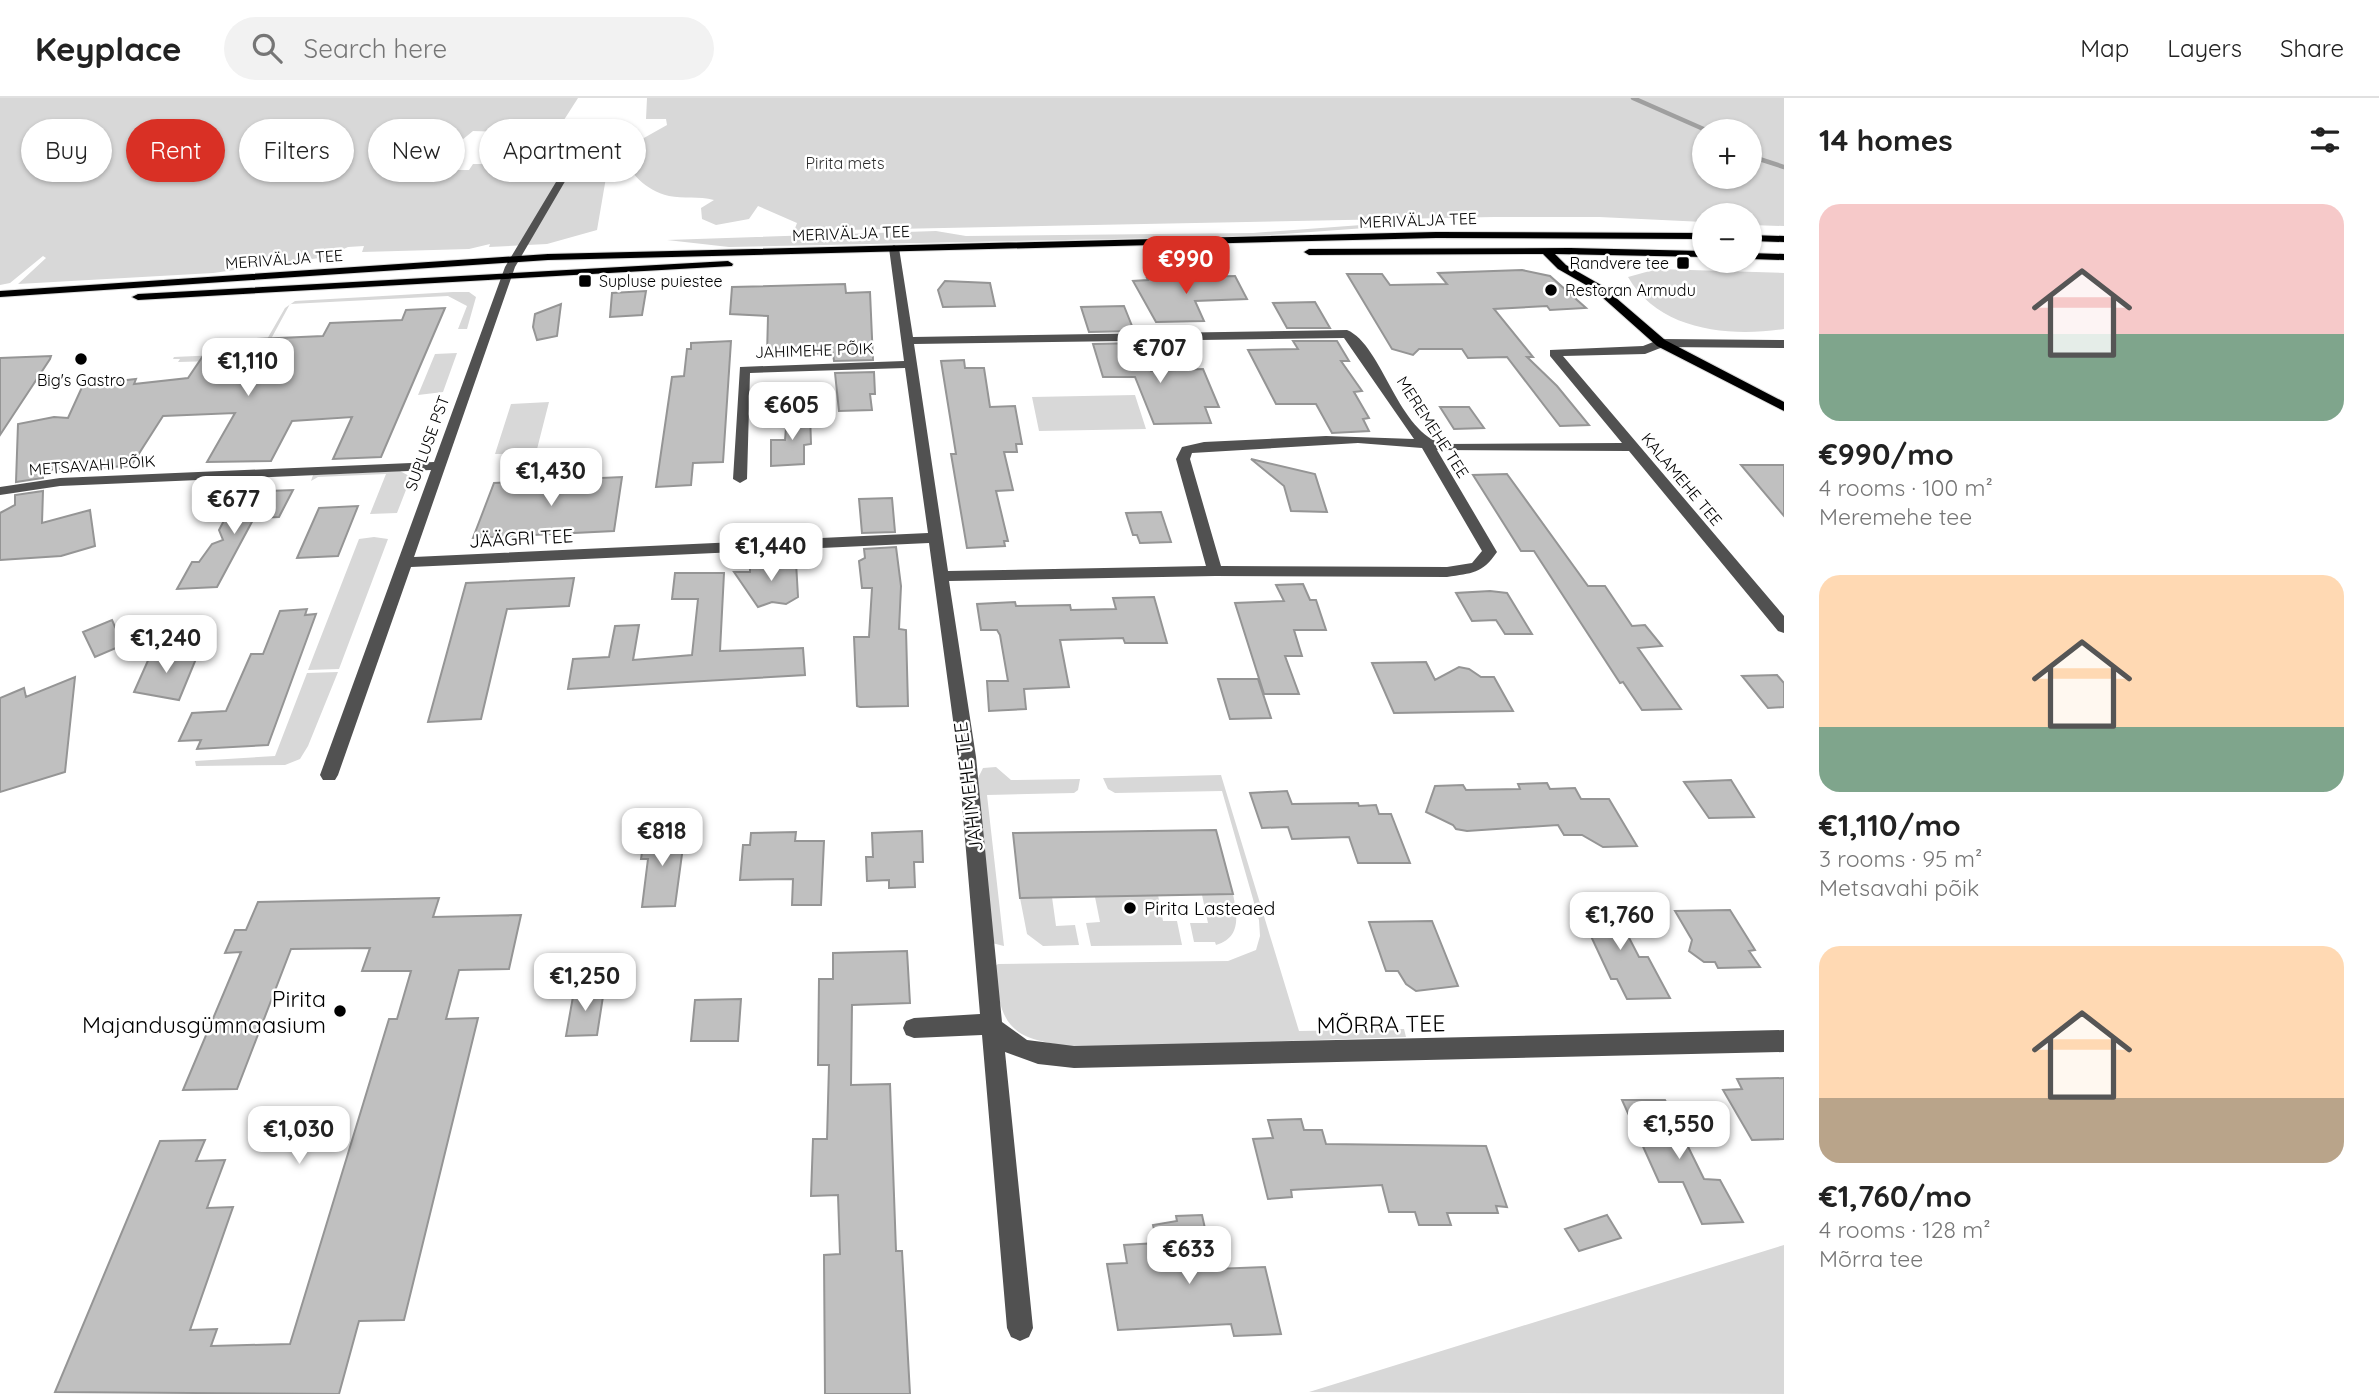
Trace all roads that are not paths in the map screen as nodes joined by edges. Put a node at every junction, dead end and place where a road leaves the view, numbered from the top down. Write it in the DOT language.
graph roads {
  1 [pos="559,182"];
  2 [pos="1542,234"];
  3 [pos="1692,236"];
  4 [pos="1762,238"];
  5 [pos="1784,239"];
  6 [pos="1546,251"];
  7 [pos="1570,251"];
  8 [pos="894,252"];
  9 [pos="1295,252"];
  10 [pos="1217,253"];
  11 [pos="1692,254"];
  12 [pos="1762,256"];
  13 [pos="1784,257"];
  14 [pos="513,258"];
  15 [pos="506,276"];
  16 [pos="1597,287"];
  17 [pos="0,294"];
  18 [pos="0,305"];
  19 [pos="906,341"];
  20 [pos="1661,343"];
  21 [pos="1784,344"];
  22 [pos="909,364"];
  23 [pos="1784,407"];
  24 [pos="1426,443"];
  25 [pos="1633,447"];
  26 [pos="438,466"];
  27 [pos="740,479"];
  28 [pos="0,491"];
  29 [pos="934,538"];
  30 [pos="404,562"];
  31 [pos="1215,571"];
  32 [pos="939,576"];
  33 [pos="1784,627"];
  34 [pos="329,775"];
  35 [pos="990,1024"];
  36 [pos="914,1028"];
  37 [pos="1784,1041"];
  38 [pos="1020,1328"];
  1 -- 14 [label="street, SUPLUSE PST"];
  2 -- 3 [label="main road, MERIVÄLJA TEE"];
  2 -- 6 [label="main road"];
  2 -- 7 [label="main road"];
  2 -- 8 [label="main road, MERIVÄLJA TEE"];
  4 -- 5 [label="main road"];
  6 -- 7 [label="main road, MERIVÄLJA TEE"];
  6 -- 9 [label="main road, MERIVÄLJA TEE"];
  6 -- 16 [label="main road"];
  7 -- 11 [label="main road, MERIVÄLJA TEE"];
  7 -- 16 [label="main road"];
  8 -- 10 [label="main road, MERIVÄLJA TEE"];
  8 -- 14 [label="main road, MERIVÄLJA TEE"];
  8 -- 15 [label="main road, MERIVÄLJA TEE"];
  8 -- 19 [label="street, JAHIMEHE TEE"];
  12 -- 13 [label="main road"];
  14 -- 15 [label="street, SUPLUSE PST"];
  14 -- 17 [label="main road, MERIVÄLJA TEE"];
  15 -- 18 [label="main road, MERIVÄLJA TEE"];
  15 -- 26 [label="street, SUPLUSE PST"];
  16 -- 20 [label="main road"];
  19 -- 22 [label="street, JAHIMEHE TEE"];
  19 -- 24 [label="street, MEREMEHE TEE"];
  20 -- 21 [label="street"];
  20 -- 23 [label="main road"];
  20 -- 25 [label="street, KALAMEHE TEE"];
  22 -- 27 [label="street, JAHIMEHE PÕIK"];
  22 -- 29 [label="street, JAHIMEHE TEE"];
  24 -- 25 [label="street"];
  24 -- 31 [label="street"];
  24 -- 31 [label="street, MEREMEHE TEE"];
  25 -- 33 [label="street, KALAMEHE TEE"];
  26 -- 28 [label="street, METSAVAHI PÕIK"];
  26 -- 30 [label="street, SUPLUSE PST"];
  29 -- 30 [label="street, JÄÄGRI TEE"];
  29 -- 32 [label="street, JAHIMEHE TEE"];
  30 -- 34 [label="street, SUPLUSE PST"];
  31 -- 32 [label="street, MEREMEHE TEE"];
  32 -- 35 [label="street, JAHIMEHE TEE"];
  35 -- 36 [label="street"];
  35 -- 37 [label="street, MÕRRA TEE"];
  35 -- 38 [label="street, JAHIMEHE TEE"];
}
